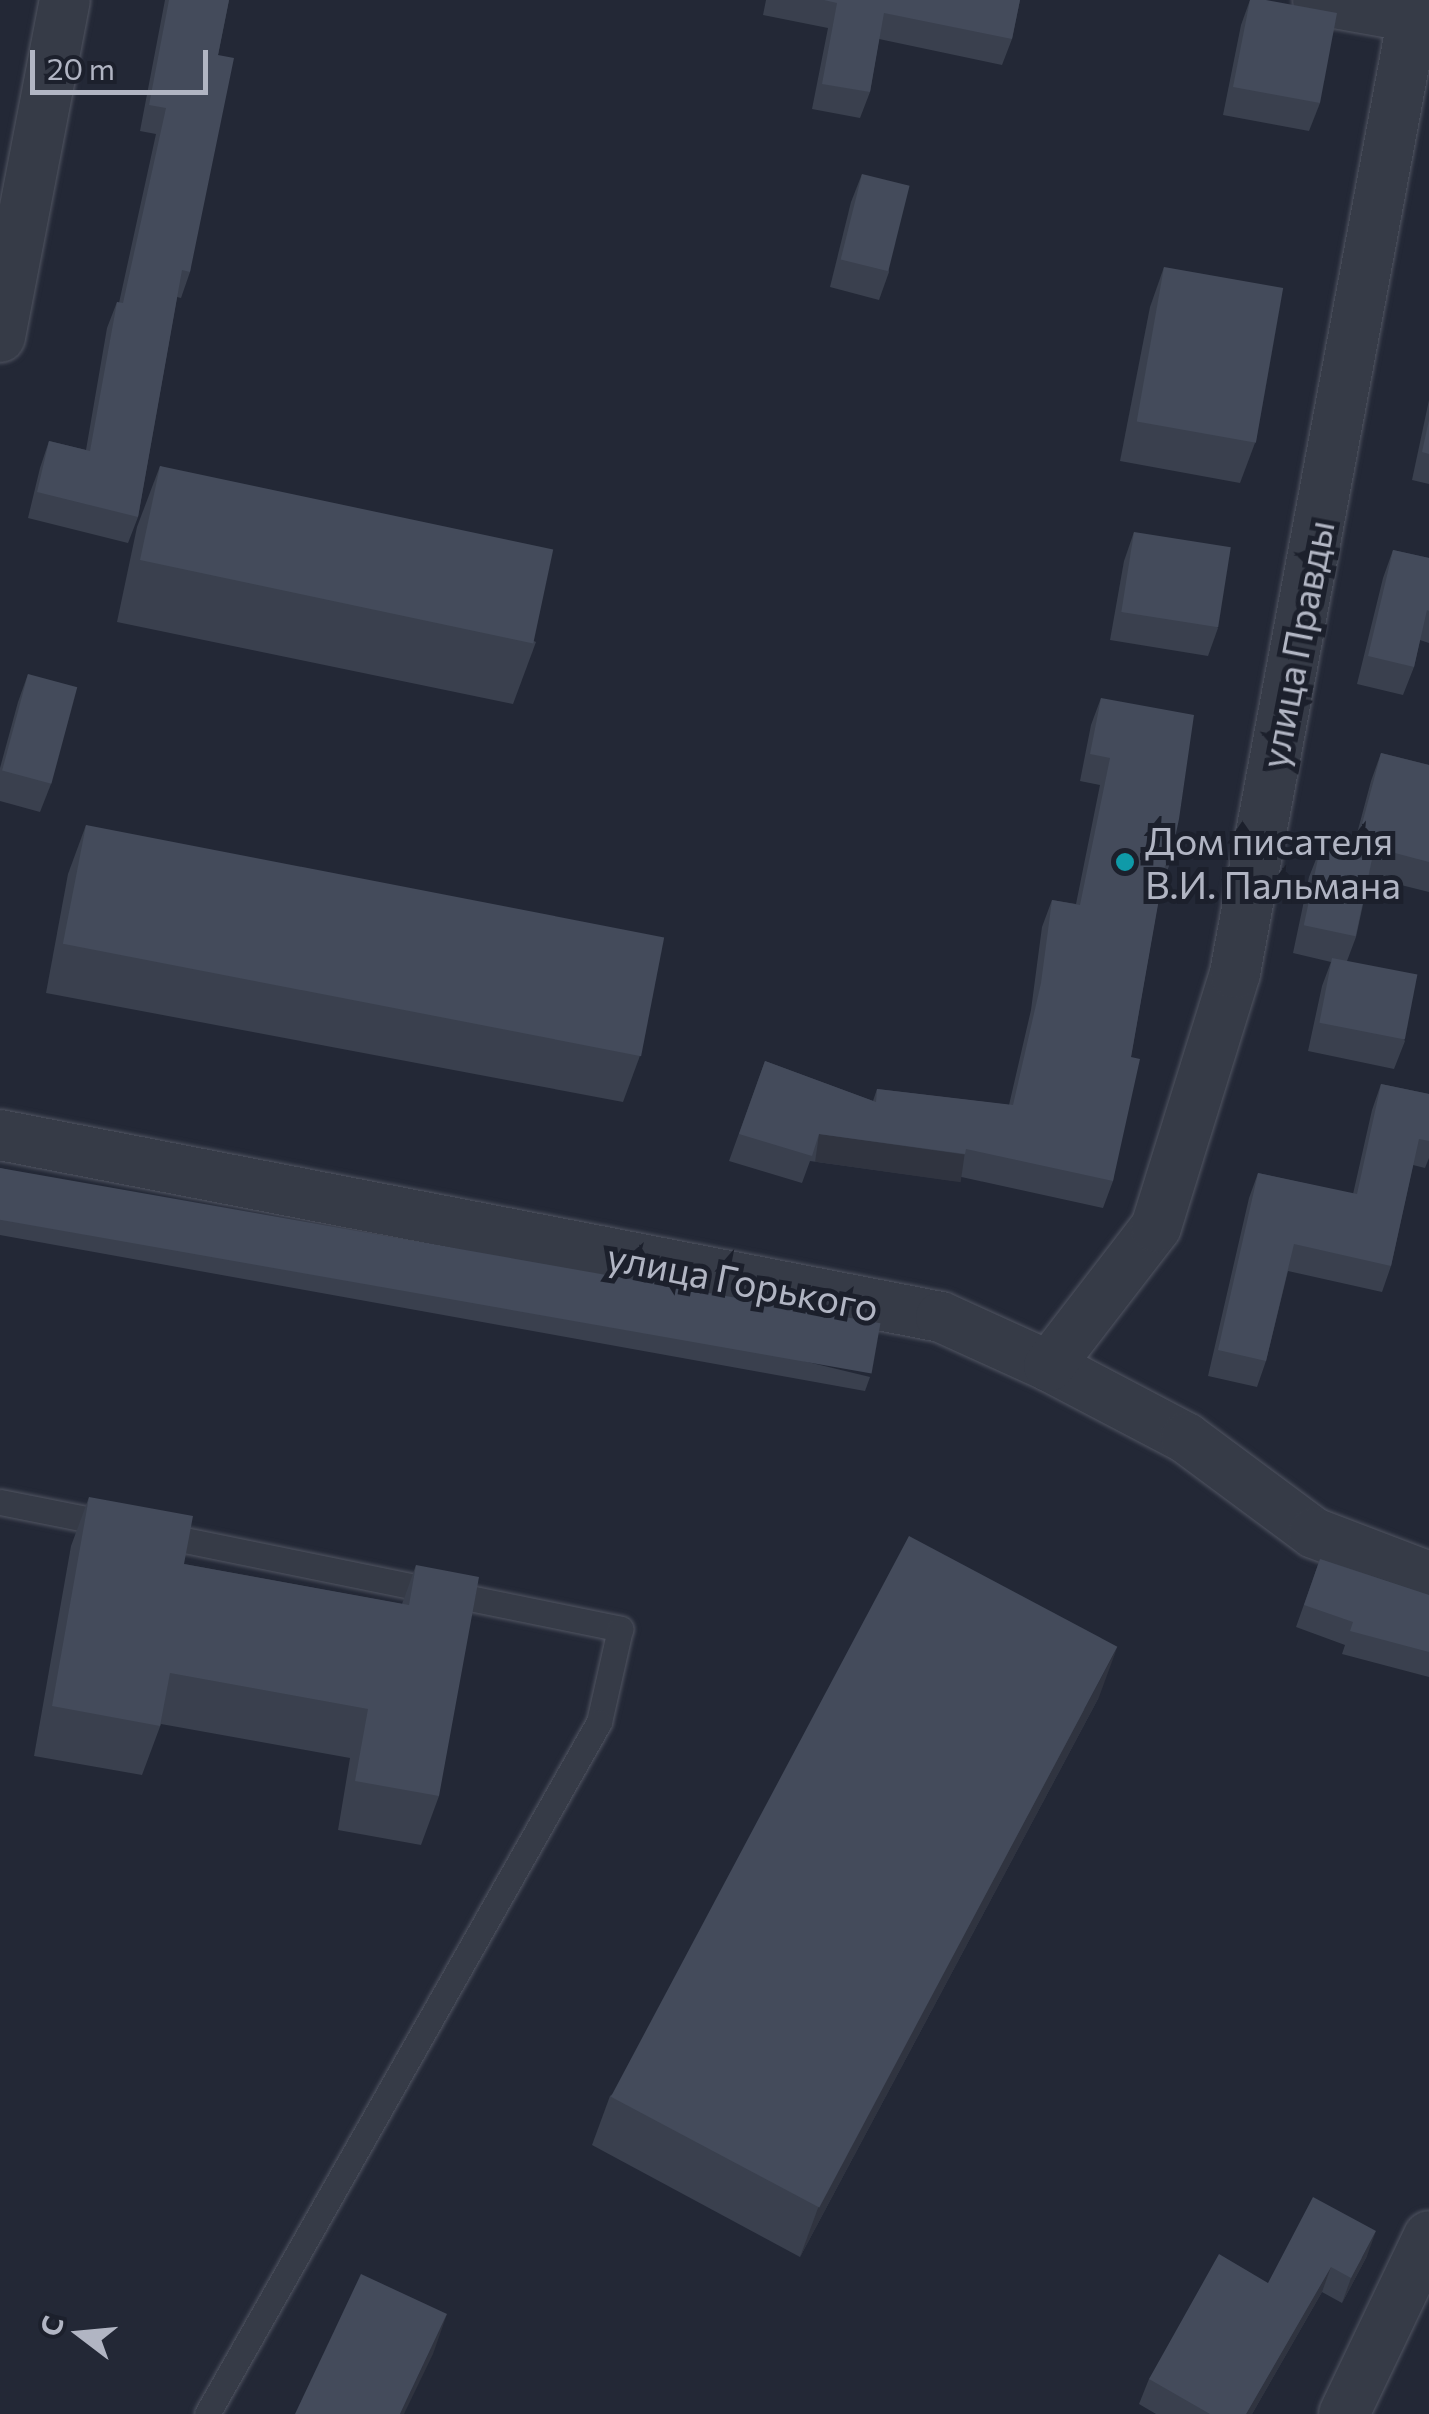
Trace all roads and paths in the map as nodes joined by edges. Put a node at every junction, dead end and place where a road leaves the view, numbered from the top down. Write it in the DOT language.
graph roads {
  1 [pos="65,0"];
  2 [pos="1318,0"];
  3 [pos="1419,13"];
  4 [pos="0,337"];
  5 [pos="0,1136"];
  6 [pos="1049,1366"];
  7 [pos="0,1502"];
  8 [pos="1429,1577"];
  9 [pos="1429,2236"];
  10 [pos="207,2414"];
  11 [pos="1344,2414"];
  1 -- 4 [label="street"];
  2 -- 3 [label="street"];
  3 -- 6 [label="street, улица Правды"];
  5 -- 6 [label="street, улица Горького"];
  6 -- 8 [label="street, улица Горького"];
  7 -- 10 [label="lane"];
  9 -- 11 [label="street"];
}
